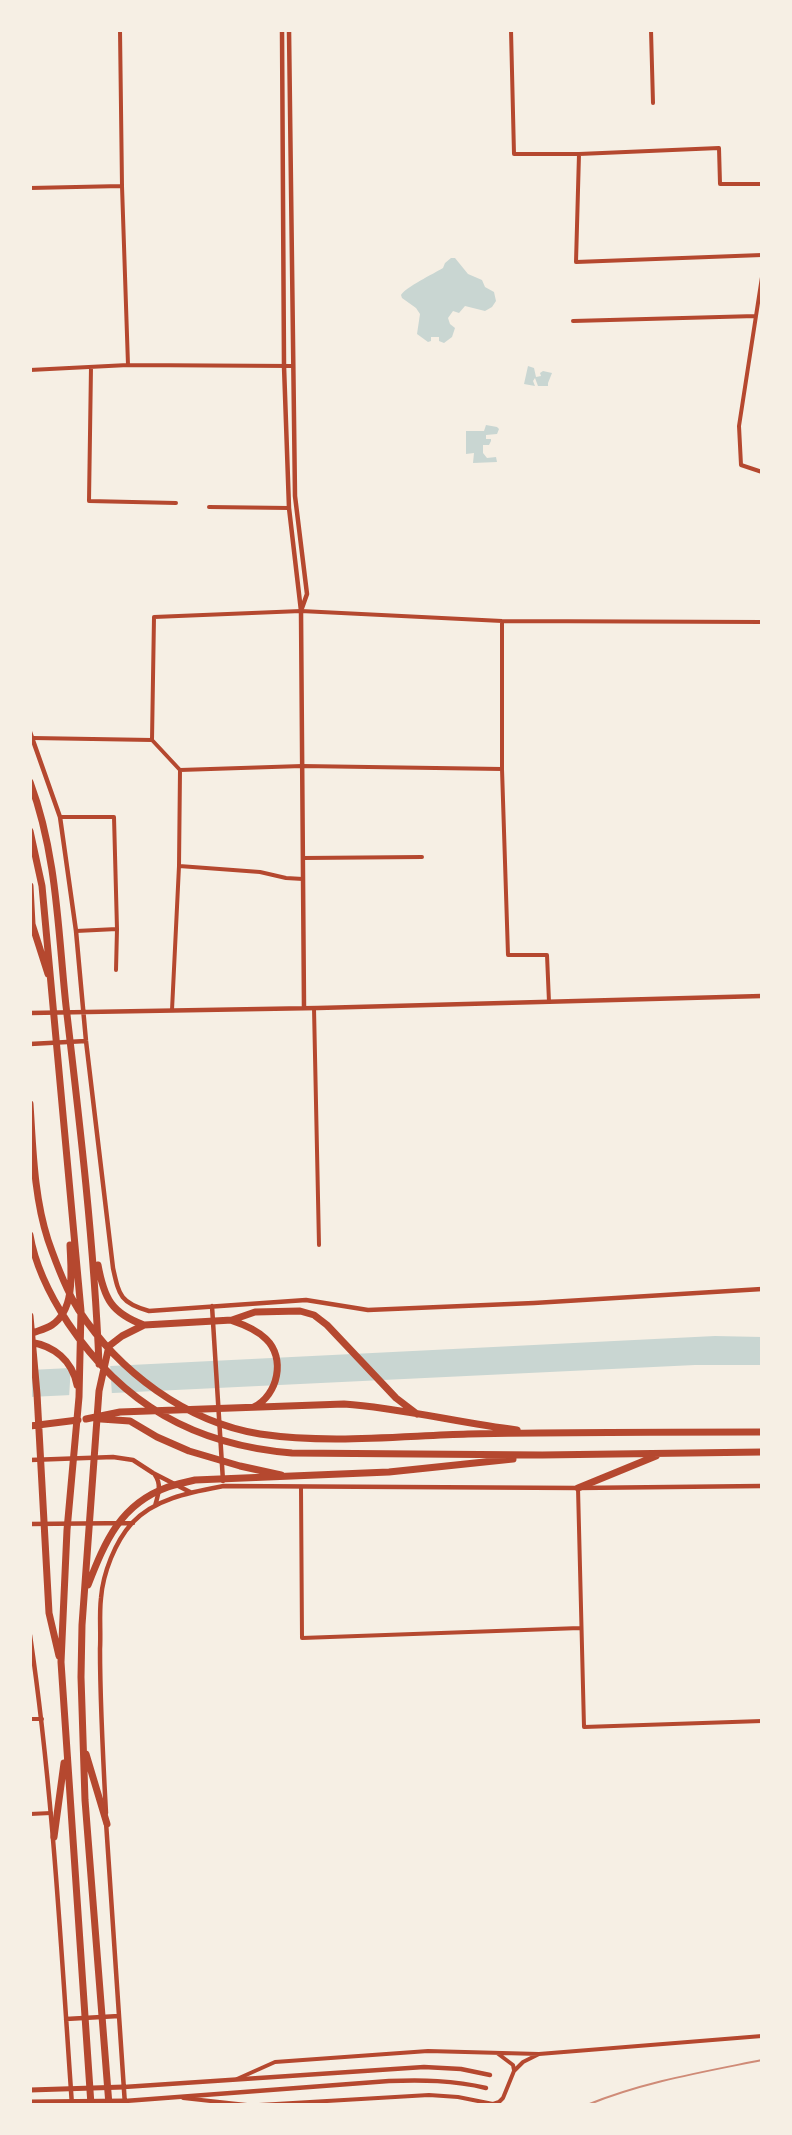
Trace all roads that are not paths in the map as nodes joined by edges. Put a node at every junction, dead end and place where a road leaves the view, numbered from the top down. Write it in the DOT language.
graph roads {
  1 [pos="120,30"];
  2 [pos="282,30"];
  3 [pos="290,30"];
  4 [pos="511,30"];
  5 [pos="651,30"];
  6 [pos="653,103"];
  7 [pos="579,154"];
  8 [pos="762,184"];
  9 [pos="122,186"];
  10 [pos="30,188"];
  11 [pos="762,255"];
  12 [pos="762,277"];
  13 [pos="756,316"];
  14 [pos="573,321"];
  15 [pos="128,365"];
  16 [pos="284,366"];
  17 [pos="292,366"];
  18 [pos="92,367"];
  19 [pos="30,370"];
  20 [pos="762,472"];
  21 [pos="176,503"];
  22 [pos="209,507"];
  23 [pos="289,508"];
  24 [pos="301,611"];
  25 [pos="502,621"];
  26 [pos="762,622"];
  27 [pos="30,732"];
  28 [pos="33,738"];
  29 [pos="152,740"];
  30 [pos="302,766"];
  31 [pos="501,769"];
  32 [pos="180,770"];
  33 [pos="30,782"];
  34 [pos="60,816"];
  35 [pos="30,831"];
  36 [pos="422,857"];
  37 [pos="303,858"];
  38 [pos="179,866"];
  39 [pos="304,879"];
  40 [pos="30,886"];
  41 [pos="117,929"];
  42 [pos="76,931"];
  43 [pos="116,970"];
  44 [pos="51,984"];
  45 [pos="762,996"];
  46 [pos="549,1002"];
  47 [pos="304,1008"];
  48 [pos="314,1008"];
  49 [pos="172,1010"];
  50 [pos="83,1012"];
  51 [pos="30,1013"];
  52 [pos="86,1041"];
  53 [pos="30,1044"];
  54 [pos="30,1104"];
  55 [pos="66,1162"];
  56 [pos="30,1235"];
  57 [pos="92,1236"];
  58 [pos="319,1245"];
  59 [pos="762,1289"];
  60 [pos="212,1306"];
  61 [pos="30,1316"];
  62 [pos="232,1320"];
  63 [pos="144,1324"];
  64 [pos="30,1334"];
  65 [pos="30,1342"];
  66 [pos="99,1391"];
  67 [pos="79,1397"];
  68 [pos="168,1397"];
  69 [pos="215,1405"];
  70 [pos="417,1414"];
  71 [pos="86,1419"];
  72 [pos="30,1426"];
  73 [pos="541,1432"];
  74 [pos="762,1432"];
  75 [pos="762,1452"];
  76 [pos="661,1454"];
  77 [pos="542,1455"];
  78 [pos="30,1460"];
  79 [pos="153,1473"];
  80 [pos="292,1477"];
  81 [pos="224,1486"];
  82 [pos="762,1486"];
  83 [pos="301,1488"];
  84 [pos="578,1488"];
  85 [pos="190,1492"];
  86 [pos="156,1506"];
  87 [pos="132,1522"];
  88 [pos="30,1524"];
  89 [pos="85,1591"];
  90 [pos="580,1628"];
  91 [pos="30,1635"];
  92 [pos="61,1662"];
  93 [pos="30,1719"];
  94 [pos="43,1719"];
  95 [pos="762,1721"];
  96 [pos="84,1745"];
  97 [pos="66,1748"];
  98 [pos="51,1813"];
  99 [pos="30,1814"];
  100 [pos="107,1824"];
  101 [pos="54,1837"];
  102 [pos="119,2016"];
  103 [pos="66,2019"];
  104 [pos="762,2036"];
  105 [pos="496,2052"];
  106 [pos="539,2054"];
  107 [pos="514,2071"];
  108 [pos="490,2075"];
  109 [pos="237,2079"];
  110 [pos="124,2087"];
  111 [pos="71,2088"];
  112 [pos="486,2088"];
  113 [pos="30,2090"];
  114 [pos="179,2098"];
  115 [pos="30,2102"];
  116 [pos="125,2103"];
  117 [pos="72,2104"];
  118 [pos="91,2105"];
  119 [pos="109,2105"];
  120 [pos="247,2105"];
  121 [pos="259,2105"];
  1 -- 9 [label="street"];
  2 -- 16 [label="street"];
  3 -- 17 [label="street"];
  4 -- 7 [label="street"];
  5 -- 6 [label="street"];
  7 -- 8 [label="street"];
  7 -- 11 [label="street"];
  9 -- 10 [label="street"];
  9 -- 15 [label="street"];
  12 -- 13 [label="street"];
  13 -- 14 [label="street"];
  13 -- 20 [label="street"];
  15 -- 16 [label="street"];
  15 -- 18 [label="street"];
  16 -- 17 [label="street"];
  16 -- 23 [label="street"];
  17 -- 24 [label="street"];
  18 -- 19 [label="street"];
  18 -- 21 [label="street"];
  22 -- 23 [label="street"];
  23 -- 24 [label="street"];
  24 -- 25 [label="street"];
  24 -- 29 [label="street"];
  24 -- 30 [label="street"];
  25 -- 26 [label="street"];
  25 -- 31 [label="street"];
  27 -- 28 [label="street"];
  28 -- 29 [label="street"];
  28 -- 34 [label="street"];
  29 -- 32 [label="street"];
  30 -- 31 [label="street"];
  30 -- 32 [label="street"];
  30 -- 37 [label="street"];
  31 -- 46 [label="street"];
  32 -- 38 [label="street"];
  33 -- 57 [label="highway"];
  34 -- 41 [label="street"];
  34 -- 42 [label="street"];
  35 -- 44 [label="highway"];
  36 -- 37 [label="street"];
  37 -- 39 [label="street"];
  38 -- 39 [label="street"];
  38 -- 49 [label="street"];
  39 -- 47 [label="street"];
  40 -- 44 [label="highway"];
  41 -- 42 [label="street"];
  41 -- 43 [label="street"];
  42 -- 50 [label="street"];
  44 -- 55 [label="highway"];
  45 -- 46 [label="street"];
  46 -- 48 [label="street"];
  47 -- 48 [label="street"];
  47 -- 49 [label="street"];
  48 -- 58 [label="street"];
  49 -- 50 [label="street"];
  50 -- 51 [label="street"];
  50 -- 52 [label="street"];
  52 -- 53 [label="street"];
  52 -- 60 [label="street"];
  54 -- 68 [label="highway"];
  55 -- 64 [label="highway"];
  55 -- 67 [label="highway"];
  56 -- 77 [label="highway"];
  57 -- 63 [label="highway"];
  57 -- 66 [label="highway"];
  59 -- 60 [label="street"];
  60 -- 69 [label="street"];
  61 -- 92 [label="highway"];
  62 -- 63 [label="highway"];
  62 -- 68 [label="highway"];
  62 -- 70 [label="highway"];
  63 -- 66 [label="highway"];
  65 -- 67 [label="highway"];
  66 -- 89 [label="highway"];
  67 -- 92 [label="highway"];
  68 -- 73 [label="highway"];
  69 -- 70 [label="highway"];
  69 -- 71 [label="highway"];
  69 -- 81 [label="street"];
  70 -- 73 [label="highway"];
  71 -- 72 [label="highway"];
  71 -- 80 [label="highway"];
  73 -- 74 [label="highway"];
  75 -- 76 [label="highway"];
  76 -- 77 [label="highway"];
  76 -- 84 [label="highway"];
  77 -- 80 [label="highway"];
  78 -- 79 [label="street"];
  79 -- 85 [label="street"];
  79 -- 86 [label="street"];
  80 -- 89 [label="highway"];
  81 -- 83 [label="street"];
  81 -- 85 [label="street"];
  82 -- 84 [label="street"];
  83 -- 84 [label="street"];
  83 -- 90 [label="street"];
  84 -- 90 [label="street"];
  85 -- 86 [label="street"];
  86 -- 87 [label="street"];
  87 -- 88 [label="street"];
  87 -- 100 [label="street"];
  89 -- 96 [label="highway"];
  90 -- 95 [label="street"];
  91 -- 94 [label="street"];
  92 -- 97 [label="highway"];
  93 -- 94 [label="street"];
  94 -- 98 [label="street"];
  96 -- 100 [label="highway"];
  96 -- 119 [label="highway"];
  97 -- 101 [label="highway"];
  97 -- 118 [label="highway"];
  98 -- 99 [label="street"];
  98 -- 101 [label="street"];
  100 -- 102 [label="street"];
  101 -- 103 [label="street"];
  102 -- 103 [label="street"];
  102 -- 110 [label="street"];
  103 -- 111 [label="street"];
  104 -- 106 [label="street"];
  105 -- 106 [label="street"];
  105 -- 107 [label="street"];
  105 -- 109 [label="street"];
  106 -- 107 [label="street"];
  107 -- 121 [label="street"];
  108 -- 109 [label="street"];
  109 -- 110 [label="street"];
  110 -- 111 [label="main road"];
  110 -- 116 [label="street"];
  111 -- 113 [label="main road"];
  111 -- 117 [label="street"];
  112 -- 114 [label="street"];
  114 -- 116 [label="street"];
  114 -- 120 [label="street"];
  115 -- 117 [label="main road"];
  116 -- 117 [label="main road"];
}
